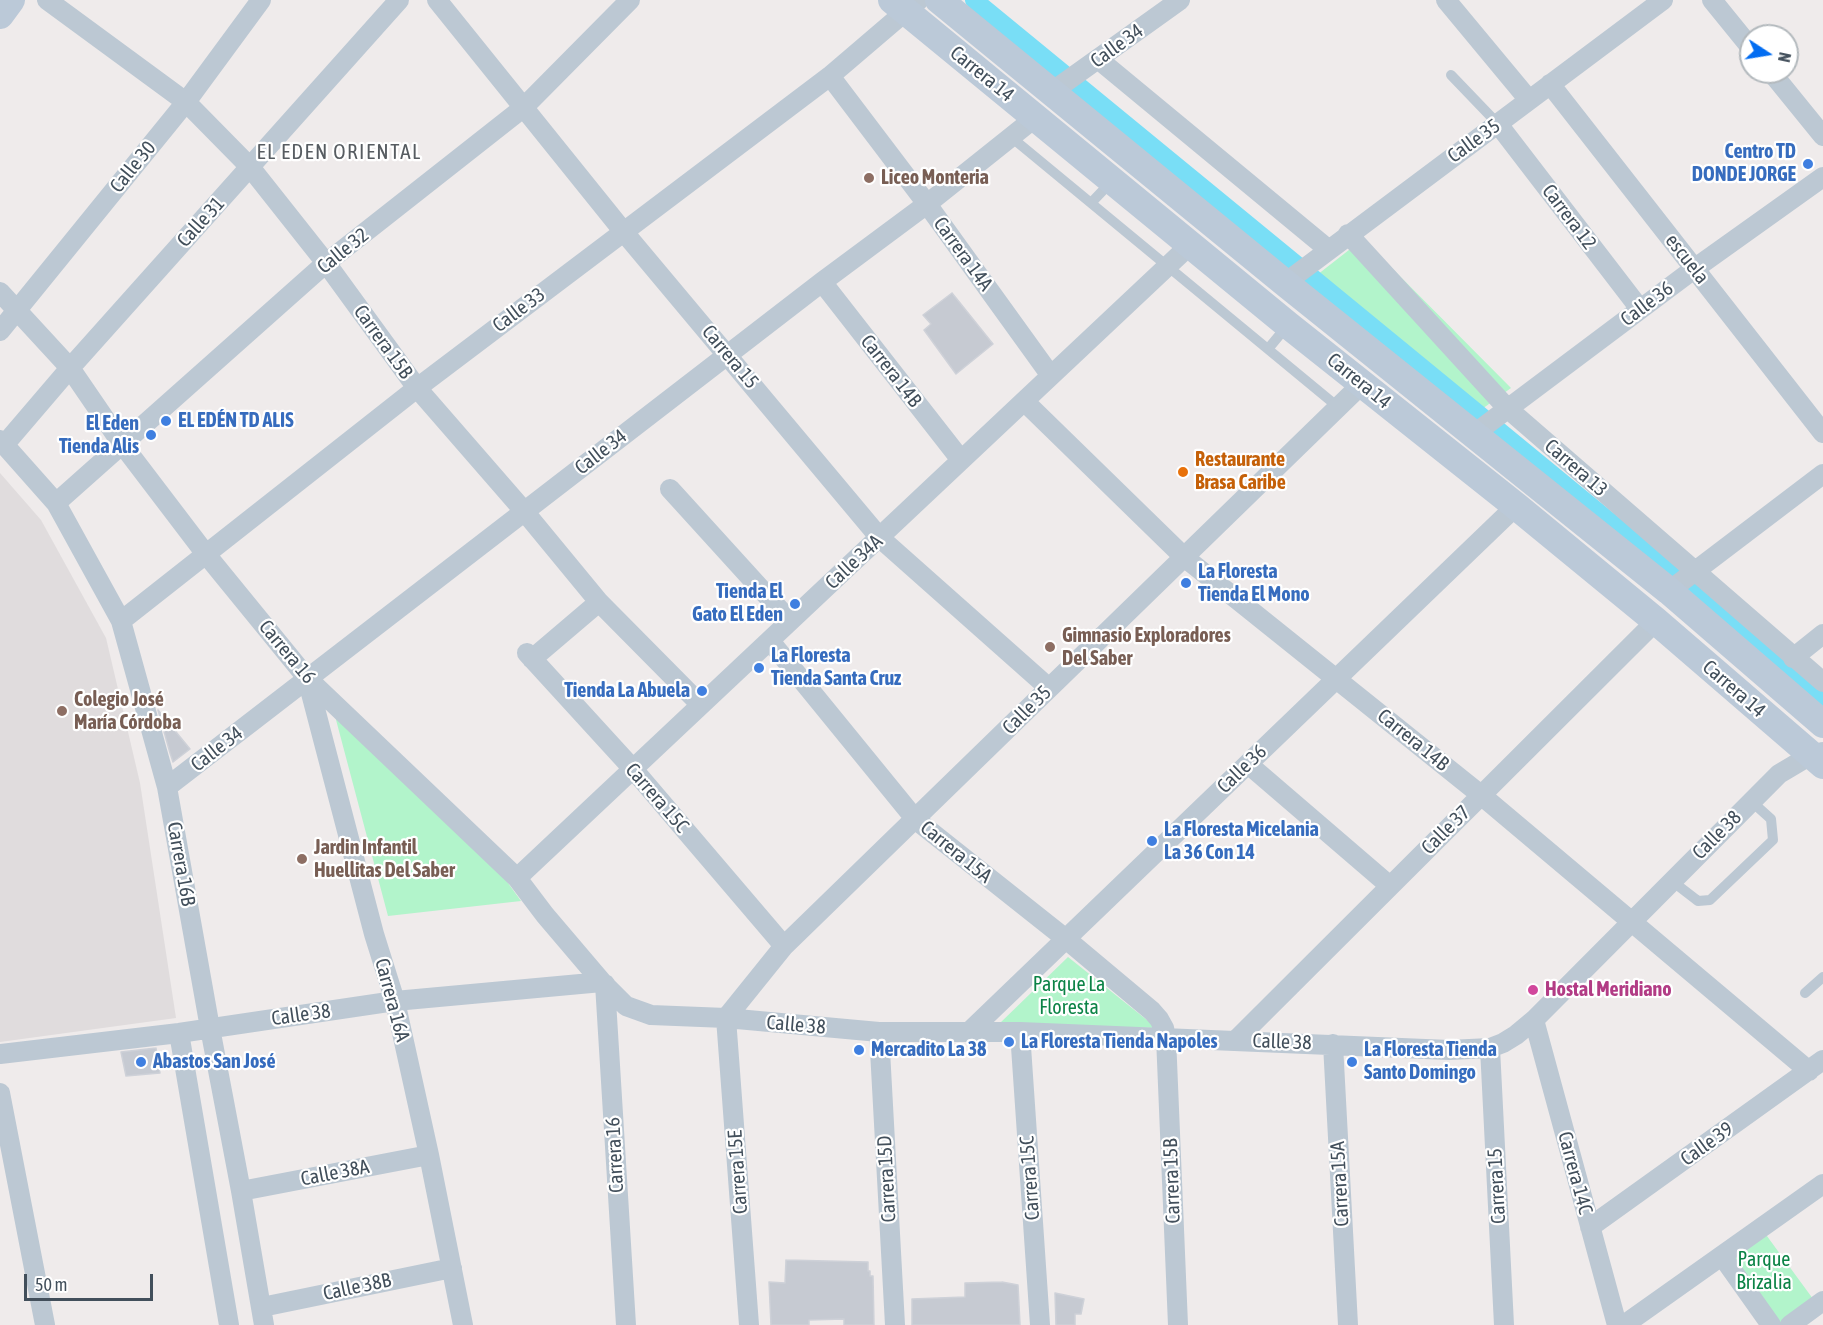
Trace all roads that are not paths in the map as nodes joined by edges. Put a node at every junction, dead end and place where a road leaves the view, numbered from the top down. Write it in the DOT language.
graph roads {
  1 [pos="11,0"];
  2 [pos="47,0"];
  3 [pos="261,0"];
  4 [pos="399,0"];
  5 [pos="437,0"];
  6 [pos="630,0"];
  7 [pos="939,0"];
  8 [pos="1180,0"];
  9 [pos="1446,0"];
  10 [pos="1663,0"];
  11 [pos="1712,0"];
  12 [pos="906,4"];
  13 [pos="0,15"];
  14 [pos="1739,33"];
  15 [pos="1093,63"];
  16 [pos="1451,75"];
  17 [pos="830,76"];
  18 [pos="1550,84"];
  19 [pos="1781,84"];
  20 [pos="1059,87"];
  21 [pos="1529,100"];
  22 [pos="186,102"];
  23 [pos="523,108"];
  24 [pos="1036,117"];
  25 [pos="1498,124"];
  26 [pos="1011,136"];
  27 [pos="1823,136"];
  28 [pos="250,167"];
  29 [pos="1823,177"];
  30 [pos="1113,180"];
  31 [pos="1091,203"];
  32 [pos="927,204"];
  33 [pos="623,231"];
  34 [pos="1348,234"];
  35 [pos="1190,245"];
  36 [pos="1322,255"];
  37 [pos="326,263"];
  38 [pos="1167,266"];
  39 [pos="1694,269"];
  40 [pos="1291,278"];
  41 [pos="822,282"];
  42 [pos="0,292"];
  43 [pos="17,309"];
  44 [pos="1640,309"];
  45 [pos="1288,325"];
  46 [pos="0,331"];
  47 [pos="1268,349"];
  48 [pos="728,354"];
  49 [pos="70,368"];
  50 [pos="1051,376"];
  51 [pos="1362,384"];
  52 [pos="417,388"];
  53 [pos="1024,401"];
  54 [pos="1338,407"];
  55 [pos="1505,410"];
  56 [pos="1479,430"];
  57 [pos="1823,434"];
  58 [pos="2,442"];
  59 [pos="122,444"];
  60 [pos="961,460"];
  61 [pos="1823,474"];
  62 [pos="670,489"];
  63 [pos="56,503"];
  64 [pos="1516,506"];
  65 [pos="524,511"];
  66 [pos="880,538"];
  67 [pos="205,553"];
  68 [pos="1184,557"];
  69 [pos="1684,579"];
  70 [pos="599,602"];
  71 [pos="121,621"];
  72 [pos="790,621"];
  73 [pos="1656,621"];
  74 [pos="1823,634"];
  75 [pos="770,641"];
  76 [pos="1793,658"];
  77 [pos="307,678"];
  78 [pos="1336,679"];
  79 [pos="1823,682"];
  80 [pos="1049,688"];
  81 [pos="701,705"];
  82 [pos="1823,724"];
  83 [pos="1819,757"];
  84 [pos="1248,764"];
  85 [pos="633,769"];
  86 [pos="167,787"];
  87 [pos="1481,795"];
  88 [pos="1751,801"];
  89 [pos="916,820"];
  90 [pos="517,878"];
  91 [pos="1672,881"];
  92 [pos="1390,886"];
  93 [pos="1633,921"];
  94 [pos="1066,939"];
  95 [pos="784,946"];
  96 [pos="1823,977"];
  97 [pos="604,983"];
  98 [pos="1805,993"];
  99 [pos="394,1001"];
  100 [pos="626,1006"];
  101 [pos="726,1018"];
  102 [pos="1534,1020"];
  103 [pos="210,1028"];
  104 [pos="879,1032"];
  105 [pos="969,1032"];
  106 [pos="1020,1032"];
  107 [pos="179,1033"];
  108 [pos="1166,1037"];
  109 [pos="1236,1040"];
  110 [pos="1333,1044"];
  111 [pos="1490,1048"];
  112 [pos="0,1054"];
  113 [pos="1816,1065"];
  114 [pos="0,1093"];
  115 [pos="429,1155"];
  116 [pos="1823,1184"];
  117 [pos="241,1191"];
  118 [pos="1590,1227"];
  119 [pos="1722,1256"];
  120 [pos="452,1268"];
  121 [pos="1823,1301"];
  122 [pos="263,1316"];
  123 [pos="45,1325"];
  124 [pos="229,1325"];
  125 [pos="463,1325"];
  126 [pos="626,1325"];
  127 [pos="749,1325"];
  128 [pos="895,1325"];
  129 [pos="1040,1325"];
  130 [pos="1178,1325"];
  131 [pos="1348,1325"];
  132 [pos="1504,1325"];
  133 [pos="1617,1325"];
  134 [pos="1624,1325"];
  135 [pos="1772,1325"];
  136 [pos="1790,1325"];
  1 -- 13 [label="main road"];
  2 -- 22 [label="street, Carrera 15B"];
  3 -- 22 [label="street, Calle 30"];
  4 -- 28 [label="street, Calle 31"];
  5 -- 23 [label="street, Carrera 15"];
  6 -- 23 [label="street, Calle 32"];
  7 -- 20 [label="main road, Carrera 14"];
  8 -- 15 [label="street, Calle 34"];
  9 -- 21 [label="street"];
  10 -- 18 [label="street, Calle 35"];
  11 -- 14 [label="street"];
  12 -- 17 [label="street, Calle 33"];
  12 -- 24 [label="main road, Carrera 14"];
  15 -- 20 [label="street, Calle 34"];
  15 -- 36 [label="street"];
  16 -- 25 [label="lane"];
  17 -- 32 [label="street, Carrera 14A"];
  17 -- 33 [label="street, Calle 33"];
  18 -- 21 [label="street, Calle 35"];
  18 -- 39 [label="street, escuela"];
  19 -- 27 [label="street"];
  20 -- 40 [label="main road, Carrera 14"];
  21 -- 25 [label="street, Calle 35"];
  22 -- 28 [label="street, Carrera 15B"];
  22 -- 43 [label="street, Calle 30"];
  23 -- 33 [label="street, Carrera 15"];
  23 -- 37 [label="street, Calle 32"];
  24 -- 26 [label="street, Calle 34"];
  24 -- 30 [label="main road, Carrera 14"];
  25 -- 34 [label="street, Calle 35"];
  25 -- 44 [label="street, Carrera 12"];
  26 -- 31 [label="lane"];
  26 -- 32 [label="street, Calle 34"];
  28 -- 37 [label="street, Carrera 15B"];
  28 -- 49 [label="street, Calle 31"];
  29 -- 39 [label="street, Calle 36"];
  30 -- 31 [label="lane"];
  30 -- 35 [label="main road, Carrera 14"];
  31 -- 38 [label="lane"];
  32 -- 41 [label="street, Calle 34"];
  32 -- 50 [label="street, Carrera 14A"];
  33 -- 48 [label="street, Carrera 15"];
  33 -- 52 [label="street, Calle 33"];
  34 -- 36 [label="street, Calle 35"];
  34 -- 55 [label="street, Carrera 13"];
  35 -- 38 [label="street, Calle 34A"];
  35 -- 45 [label="main road, Carrera 14"];
  36 -- 40 [label="street, Calle 35"];
  37 -- 52 [label="street, Carrera 15B"];
  37 -- 59 [label="street, Calle 32"];
  38 -- 47 [label="lane"];
  38 -- 50 [label="street, Calle 34A"];
  39 -- 44 [label="street, Calle 36"];
  39 -- 57 [label="street, escuela"];
  40 -- 56 [label="main road, Carrera 14"];
  41 -- 48 [label="street, Calle 34"];
  41 -- 60 [label="street, Carrera 14B"];
  42 -- 43 [label="street, Carrera 16"];
  43 -- 46 [label="street, Calle 30"];
  43 -- 49 [label="street, Carrera 16"];
  44 -- 55 [label="street, Calle 36"];
  45 -- 47 [label="lane"];
  45 -- 51 [label="main road, Carrera 14"];
  47 -- 54 [label="lane"];
  48 -- 65 [label="street, Calle 34"];
  48 -- 66 [label="street, Carrera 15"];
  49 -- 58 [label="street, Calle 31"];
  49 -- 59 [label="street, Carrera 16"];
  50 -- 53 [label="street, Calle 34A"];
  51 -- 54 [label="street, Calle 35"];
  51 -- 64 [label="main road, Carrera 14"];
  52 -- 65 [label="street, Carrera 15B"];
  52 -- 67 [label="street, Calle 33"];
  53 -- 60 [label="street, Calle 34A"];
  53 -- 68 [label="street, Carrera 14B"];
  54 -- 68 [label="street, Calle 35"];
  55 -- 56 [label="street, Calle 36"];
  55 -- 69 [label="street, Carrera 13"];
  56 -- 69 [label="main road, Carrera 14"];
  58 -- 63 [label="street, Carrera 16B"];
  59 -- 63 [label="street, Calle 32"];
  59 -- 67 [label="street, Carrera 16"];
  60 -- 66 [label="street, Calle 34A"];
  61 -- 69 [label="street"];
  62 -- 72 [label="street"];
  63 -- 71 [label="street, Carrera 16B"];
  64 -- 73 [label="main road, Carrera 14"];
  64 -- 78 [label="street, Calle 36"];
  65 -- 70 [label="street, Carrera 15B"];
  65 -- 77 [label="street, Calle 34"];
  66 -- 72 [label="street, Calle 34A"];
  66 -- 80 [label="street, Carrera 15"];
  67 -- 71 [label="street, Calle 33"];
  67 -- 77 [label="street, Carrera 16"];
  68 -- 78 [label="street, Carrera 14B"];
  68 -- 80 [label="street, Calle 35"];
  69 -- 76 [label="street, Carrera 13"];
  69 -- 82 [label="main road, Carrera 14"];
  70 -- 81 [label="street, Carrera 15B"];
  70 -- 85 [label="street, Carrera 15C"];
  71 -- 86 [label="street, Carrera 16B"];
  72 -- 75 [label="street, Calle 34A"];
  73 -- 83 [label="main road, Carrera 14"];
  73 -- 87 [label="street, Calle 37"];
  74 -- 76 [label="street"];
  75 -- 81 [label="street, Calle 34A"];
  75 -- 89 [label="street, Carrera 15A"];
  76 -- 79 [label="street, Carrera 13"];
  77 -- 86 [label="street, Calle 34"];
  77 -- 90 [label="street, Carrera 16"];
  77 -- 99 [label="street, Carrera 16A"];
  78 -- 84 [label="street, Calle 36"];
  78 -- 87 [label="street, Carrera 14B"];
  80 -- 89 [label="street, Calle 35"];
  81 -- 85 [label="street, Calle 34A"];
  83 -- 88 [label="street, Calle 38"];
  84 -- 92 [label="street"];
  84 -- 94 [label="street, Calle 36"];
  85 -- 90 [label="street, Calle 34A"];
  85 -- 95 [label="street, Carrera 15C"];
  86 -- 103 [label="street, Carrera 16B"];
  87 -- 92 [label="street, Calle 37"];
  87 -- 93 [label="street, Carrera 14B"];
  88 -- 91 [label="street, Calle 38"];
  88 -- 91 [label="lane"];
  89 -- 94 [label="street, Carrera 15A"];
  89 -- 95 [label="street, Calle 35"];
  90 -- 97 [label="street, Carrera 16"];
  91 -- 93 [label="street, Calle 38"];
  92 -- 109 [label="street, Calle 37"];
  93 -- 102 [label="street, Calle 38"];
  93 -- 113 [label="street, Carrera 14B"];
  94 -- 105 [label="street, Calle 36"];
  94 -- 108 [label="street, Carrera 15A"];
  95 -- 101 [label="street, Calle 35"];
  96 -- 98 [label="lane"];
  97 -- 99 [label="street, Calle 38"];
  97 -- 100 [label="street, Carrera 16"];
  97 -- 126 [label="street, Carrera 16"];
  99 -- 103 [label="street, Calle 38"];
  99 -- 115 [label="street, Carrera 16A"];
  100 -- 101 [label="street, Calle 38"];
  101 -- 104 [label="street, Calle 38"];
  101 -- 127 [label="street, Carrera 15E"];
  102 -- 111 [label="street, Calle 38"];
  102 -- 118 [label="street, Carrera 14C"];
  103 -- 107 [label="street, Calle 38"];
  103 -- 117 [label="street, Carrera 16B"];
  104 -- 105 [label="street, Calle 38"];
  104 -- 128 [label="street, Carrera 15D"];
  105 -- 106 [label="street, Calle 38"];
  106 -- 108 [label="street, Calle 38"];
  106 -- 129 [label="street, Carrera 15C"];
  107 -- 112 [label="street, Calle 38"];
  107 -- 124 [label="street"];
  108 -- 109 [label="street, Calle 38"];
  108 -- 130 [label="street, Carrera 15B"];
  109 -- 110 [label="street, Calle 38"];
  110 -- 111 [label="street, Calle 38"];
  110 -- 131 [label="street, Carrera 15A"];
  111 -- 132 [label="street, Carrera 15"];
  113 -- 118 [label="street, Calle 39"];
  114 -- 123 [label="street"];
  115 -- 117 [label="street, Calle 38A"];
  115 -- 120 [label="street, Carrera 16A"];
  116 -- 119 [label="street"];
  117 -- 122 [label="street, Carrera 16B"];
  118 -- 133 [label="street, Carrera 14C"];
  119 -- 134 [label="street"];
  119 -- 135 [label="street"];
  120 -- 122 [label="street, Calle 38B"];
  120 -- 125 [label="street, Carrera 16A"];
  121 -- 136 [label="street"];
}
